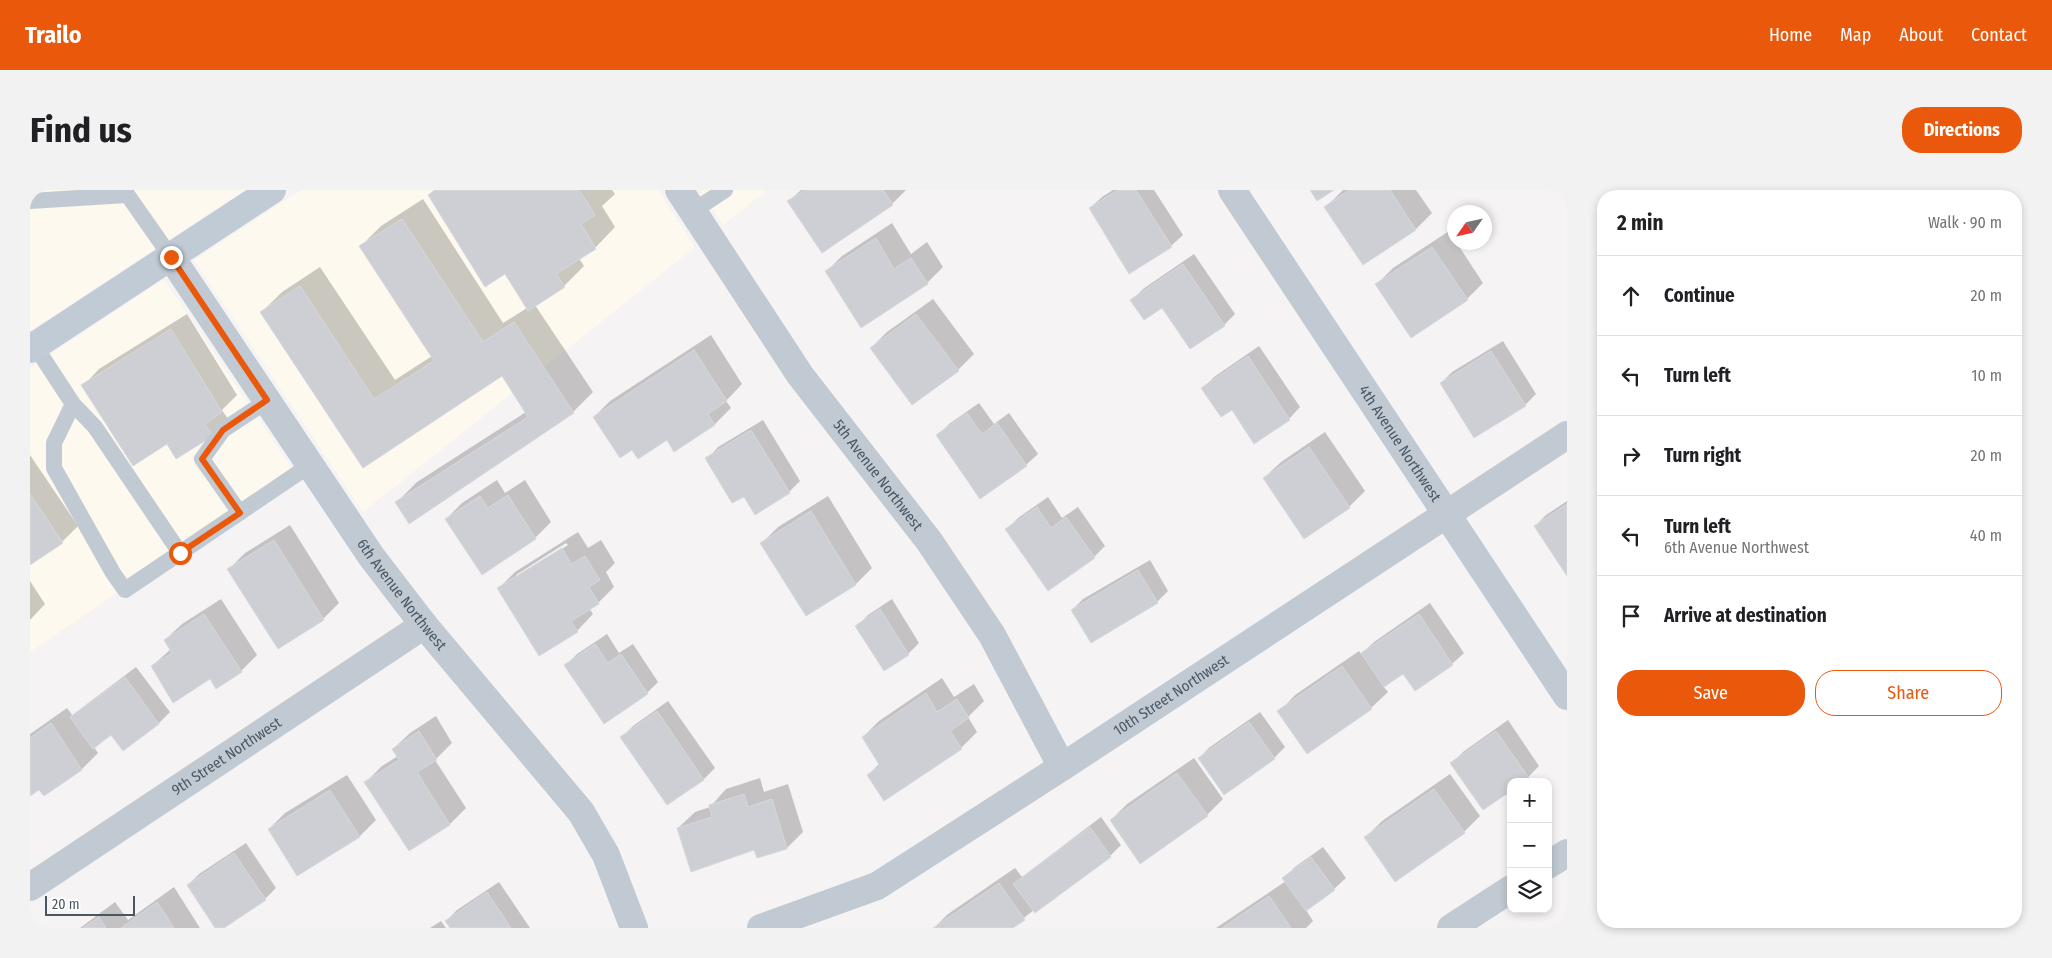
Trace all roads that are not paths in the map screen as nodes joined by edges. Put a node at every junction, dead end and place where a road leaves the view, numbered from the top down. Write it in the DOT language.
graph roads {
  1 [pos="272,190"];
  2 [pos="725,190"];
  3 [pos="1232,190"];
  4 [pos="126,192"];
  5 [pos="686,200"];
  6 [pos="30,201"];
  7 [pos="171,257"];
  8 [pos="33,347"];
  9 [pos="267,400"];
  10 [pos="73,404"];
  11 [pos="1567,435"];
  12 [pos="310,466"];
  13 [pos="240,513"];
  14 [pos="1447,513"];
  15 [pos="180,553"];
  16 [pos="424,625"];
  17 [pos="1567,696"];
  18 [pos="1062,767"];
  19 [pos="1567,853"];
  20 [pos="1552,862"];
  21 [pos="30,887"];
  22 [pos="1507,893"];
  23 [pos="634,928"];
  24 [pos="762,928"];
  25 [pos="1451,928"];
  1 -- 7 [label="main road"];
  2 -- 5 [label="lane"];
  3 -- 14 [label="street, 4th Avenue Northwest"];
  4 -- 6 [label="lane"];
  4 -- 7 [label="lane"];
  5 -- 18 [label="street, 5th Avenue Northwest"];
  7 -- 8 [label="main road"];
  7 -- 9 [label="street, 6th Avenue Northwest"];
  8 -- 10 [label="lane"];
  9 -- 12 [label="street, 6th Avenue Northwest"];
  9 -- 13 [label="lane"];
  10 -- 15 [label="lane"];
  10 -- 15 [label="lane"];
  11 -- 14 [label="street, 10th Street Northwest"];
  12 -- 13 [label="lane"];
  12 -- 16 [label="street, 6th Avenue Northwest"];
  13 -- 15 [label="lane"];
  14 -- 17 [label="street, 4th Avenue Northwest"];
  14 -- 18 [label="street, 10th Street Northwest"];
  16 -- 21 [label="street, 9th Street Northwest"];
  16 -- 23 [label="street, 6th Avenue Northwest"];
  18 -- 24 [label="street, 10th Street Northwest"];
  19 -- 20 [label="street"];
  22 -- 25 [label="street"];
}
